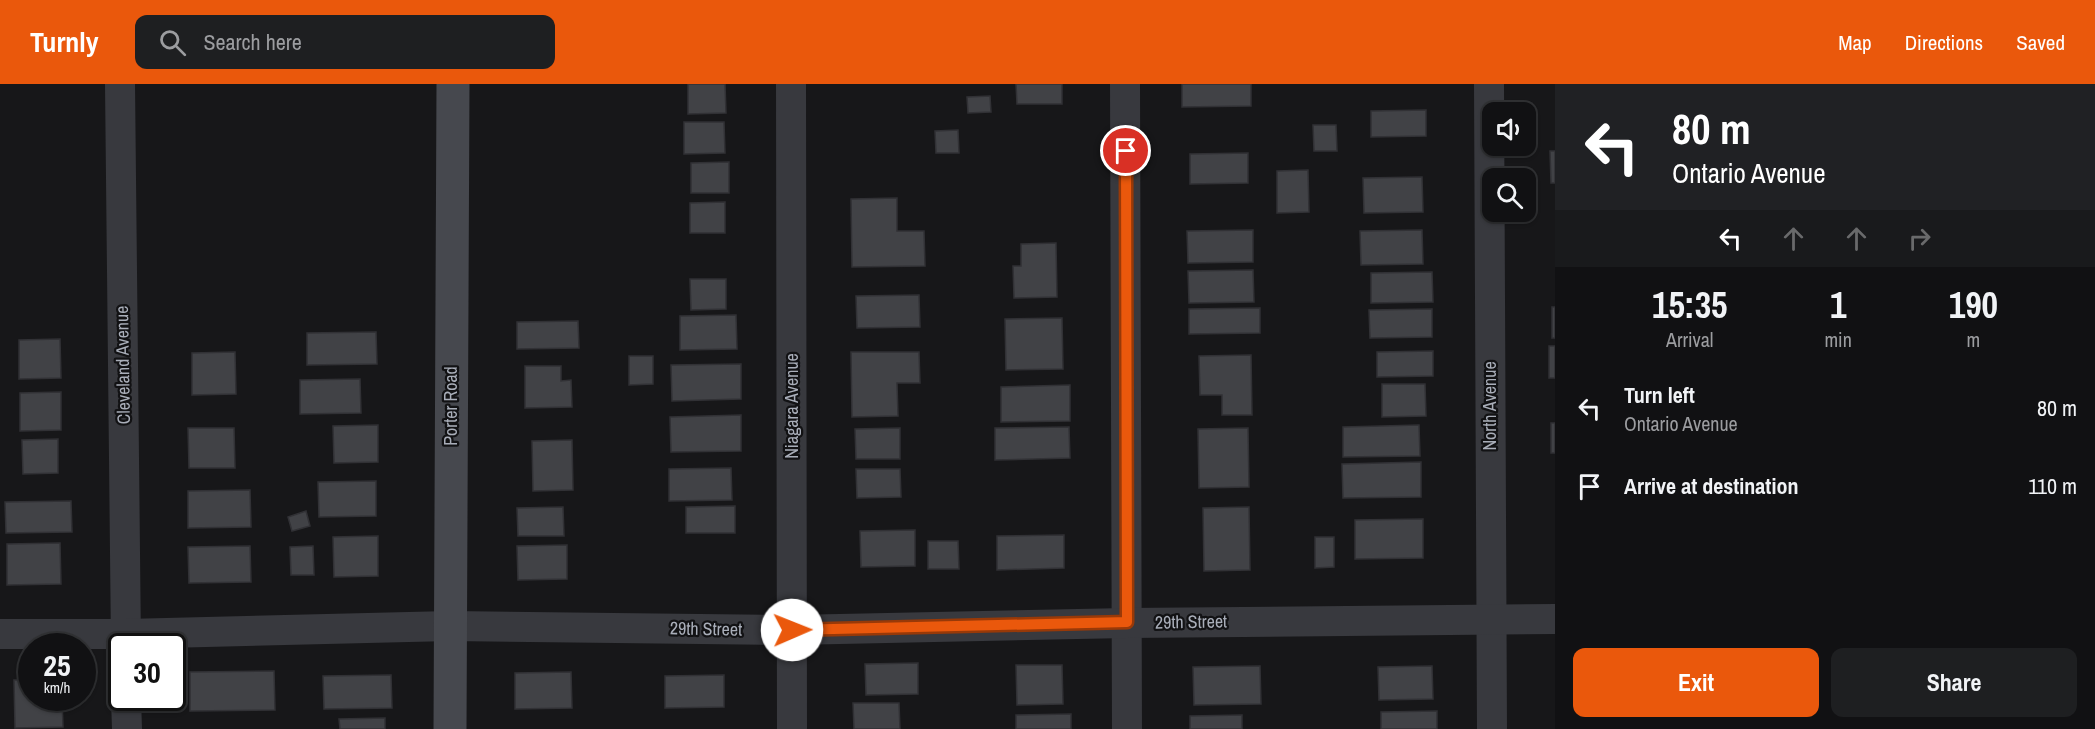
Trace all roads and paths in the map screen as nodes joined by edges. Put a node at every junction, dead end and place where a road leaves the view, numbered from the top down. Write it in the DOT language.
graph roads {
  1 [pos="120,84"];
  2 [pos="453,84"];
  3 [pos="791,84"];
  4 [pos="1125,84"];
  5 [pos="1489,84"];
  6 [pos="1492,619"];
  7 [pos="1555,619"];
  8 [pos="1127,622"];
  9 [pos="450,626"];
  10 [pos="792,630"];
  11 [pos="126,633"];
  12 [pos="0,634"];
  13 [pos="186,637"];
  14 [pos="108,639"];
  15 [pos="126,711"];
  16 [pos="127,729"];
  17 [pos="450,729"];
  18 [pos="792,729"];
  19 [pos="1127,729"];
  20 [pos="1492,729"];
  1 -- 11 [label="street, Cleveland Avenue"];
  2 -- 9 [label="main road, Porter Road"];
  3 -- 10 [label="street, Niagara Avenue"];
  4 -- 8 [label="street"];
  5 -- 6 [label="street, North Avenue"];
  6 -- 7 [label="street, 29th Street"];
  6 -- 8 [label="street, 29th Street"];
  6 -- 20 [label="street, North Avenue"];
  8 -- 10 [label="street, 29th Street"];
  8 -- 19 [label="street"];
  9 -- 10 [label="street, 29th Street"];
  9 -- 13 [label="street, 29th Street"];
  9 -- 17 [label="main road, Porter Road"];
  10 -- 18 [label="street, Niagara Avenue"];
  12 -- 14 [label="street, 29th Street"];
  15 -- 16 [label="street"];
}
